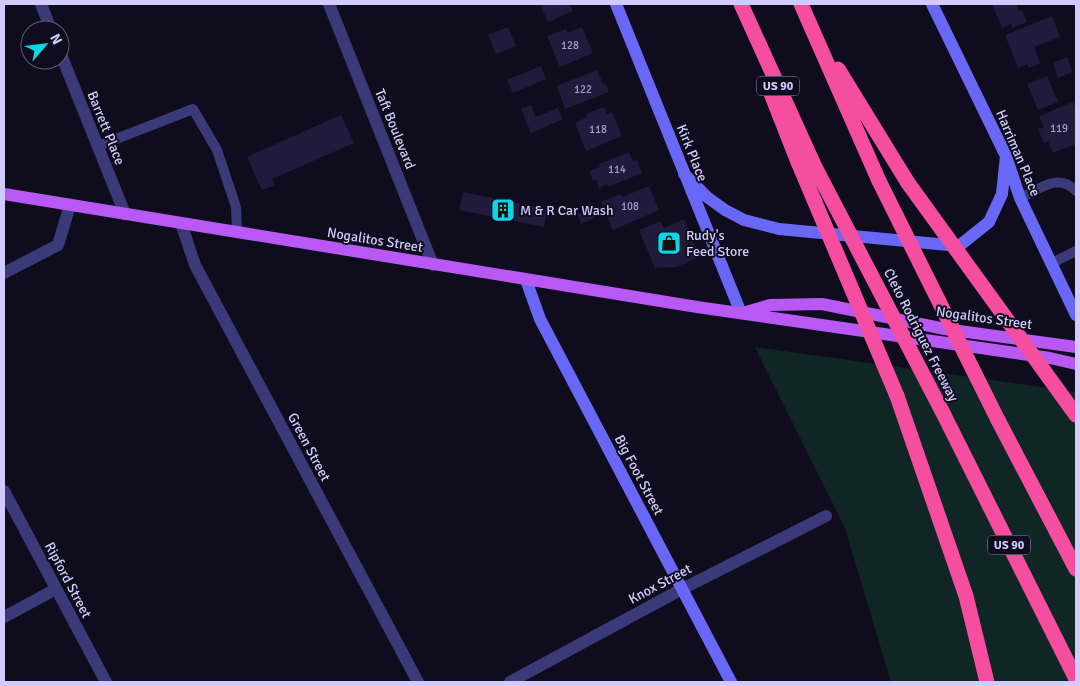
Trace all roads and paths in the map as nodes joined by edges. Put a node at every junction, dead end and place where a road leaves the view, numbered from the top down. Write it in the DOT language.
graph roads {
  1 [pos="41,4"];
  2 [pos="329,4"];
  3 [pos="616,4"];
  4 [pos="735,4"];
  5 [pos="741,4"];
  6 [pos="801,4"];
  7 [pos="932,4"];
  8 [pos="808,19"];
  9 [pos="47,20"];
  10 [pos="67,70"];
  11 [pos="98,146"];
  12 [pos="1006,156"];
  13 [pos="684,174"];
  14 [pos="1076,191"];
  15 [pos="4,194"];
  16 [pos="1020,198"];
  17 [pos="70,205"];
  18 [pos="125,214"];
  19 [pos="180,223"];
  20 [pos="237,232"];
  21 [pos="1076,251"];
  22 [pos="1052,263"];
  23 [pos="433,265"];
  24 [pos="4,273"];
  25 [pos="526,280"];
  26 [pos="741,314"];
  27 [pos="1076,314"];
  28 [pos="1076,347"];
  29 [pos="1076,364"];
  30 [pos="1076,415"];
  31 [pos="4,491"];
  32 [pos="826,516"];
  33 [pos="1076,569"];
  34 [pos="56,589"];
  35 [pos="682,589"];
  36 [pos="4,617"];
  37 [pos="1076,679"];
  38 [pos="106,682"];
  39 [pos="418,682"];
  40 [pos="510,682"];
  41 [pos="731,682"];
  42 [pos="987,682"];
  1 -- 9 [label="street"];
  2 -- 23 [label="street, Taft Boulevard"];
  3 -- 13 [label="main road, Kirk Place"];
  4 -- 42 [label="highway, bridge"];
  5 -- 37 [label="highway, Cleto Rodriguez Freeway / US 90, bridge"];
  6 -- 8 [label="highway"];
  7 -- 12 [label="main road, Harriman Place"];
  8 -- 30 [label="highway, bridge"];
  8 -- 33 [label="highway, bridge"];
  10 -- 11 [label="street, Barrett Place"];
  11 -- 18 [label="street, Barrett Place"];
  11 -- 20 [label="lane"];
  12 -- 13 [label="main road"];
  12 -- 16 [label="main road, Harriman Place"];
  13 -- 26 [label="main road, Kirk Place"];
  14 -- 16 [label="lane"];
  15 -- 17 [label="main road, Nogalitos Street"];
  16 -- 22 [label="main road, Harriman Place"];
  17 -- 18 [label="main road, Nogalitos Street"];
  17 -- 24 [label="street"];
  18 -- 19 [label="main road, Nogalitos Street"];
  19 -- 20 [label="main road, Nogalitos Street"];
  19 -- 39 [label="street, Green Street"];
  20 -- 23 [label="main road, Nogalitos Street"];
  21 -- 22 [label="lane"];
  22 -- 27 [label="main road, Harriman Place"];
  23 -- 25 [label="main road, Nogalitos Street"];
  25 -- 26 [label="main road, Nogalitos Street"];
  25 -- 35 [label="main road, Big Foot Street"];
  26 -- 28 [label="main road, Nogalitos Street"];
  26 -- 29 [label="main road, Nogalitos Street"];
  31 -- 34 [label="street, Ripford Street"];
  32 -- 35 [label="street, Knox Street"];
  34 -- 36 [label="street"];
  34 -- 38 [label="street, Ripford Street"];
  35 -- 40 [label="street, Knox Street"];
  35 -- 41 [label="main road, Big Foot Street"];
}
